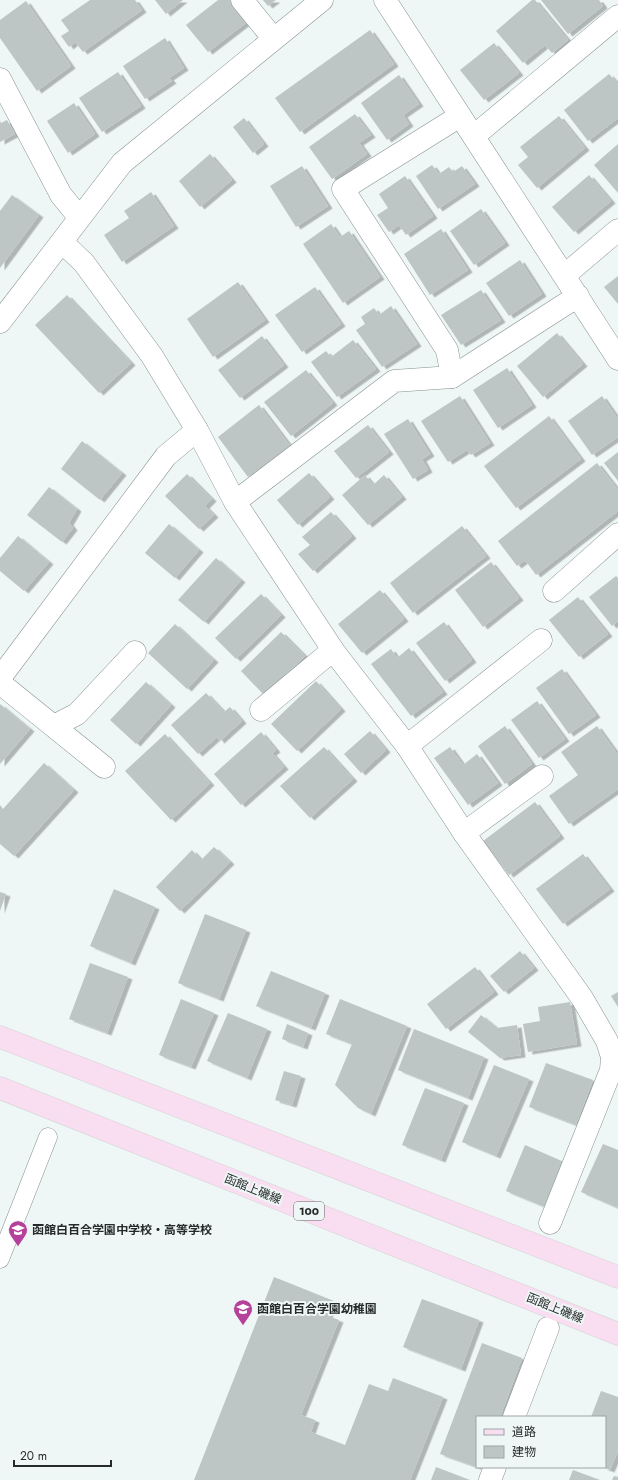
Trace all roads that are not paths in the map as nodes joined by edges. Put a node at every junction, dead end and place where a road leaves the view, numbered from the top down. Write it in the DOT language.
graph roads {
  1 [pos="242,0"];
  2 [pos="322,0"];
  3 [pos="384,0"];
  4 [pos="618,16"];
  5 [pos="273,38"];
  6 [pos="0,79"];
  7 [pos="460,116"];
  8 [pos="474,136"];
  9 [pos="79,217"];
  10 [pos="618,230"];
  11 [pos="62,242"];
  12 [pos="565,275"];
  13 [pos="578,296"];
  14 [pos="0,322"];
  15 [pos="618,359"];
  16 [pos="452,377"];
  17 [pos="197,430"];
  18 [pos="235,502"];
  19 [pos="618,534"];
  20 [pos="554,591"];
  21 [pos="541,640"];
  22 [pos="334,650"];
  23 [pos="134,652"];
  24 [pos="0,678"];
  25 [pos="0,684"];
  26 [pos="261,710"];
  27 [pos="54,726"];
  28 [pos="407,746"];
  29 [pos="104,767"];
  30 [pos="542,776"];
  31 [pos="464,833"];
  32 [pos="0,1037"];
  33 [pos="0,1088"];
  34 [pos="48,1137"];
  35 [pos="550,1224"];
  36 [pos="0,1259"];
  37 [pos="618,1277"];
  38 [pos="548,1328"];
  39 [pos="618,1334"];
  40 [pos="514,1416"];
  41 [pos="495,1468"];
  42 [pos="490,1480"];
  1 -- 5 [label="street"];
  2 -- 5 [label="street"];
  3 -- 7 [label="street"];
  4 -- 8 [label="street"];
  5 -- 9 [label="street"];
  6 -- 9 [label="street"];
  7 -- 8 [label="street"];
  7 -- 16 [label="street"];
  8 -- 12 [label="street"];
  9 -- 11 [label="street"];
  10 -- 12 [label="street"];
  11 -- 14 [label="street"];
  11 -- 17 [label="street"];
  12 -- 13 [label="street"];
  13 -- 15 [label="street"];
  13 -- 16 [label="street"];
  16 -- 18 [label="street"];
  17 -- 18 [label="street"];
  17 -- 24 [label="street"];
  18 -- 22 [label="street"];
  19 -- 20 [label="street"];
  21 -- 28 [label="street"];
  22 -- 26 [label="street"];
  22 -- 28 [label="street"];
  23 -- 27 [label="street"];
  25 -- 27 [label="street"];
  27 -- 29 [label="street"];
  28 -- 31 [label="street"];
  30 -- 31 [label="street"];
  31 -- 35 [label="street"];
  32 -- 37 [label="main road"];
  33 -- 39 [label="main road, 函館上磯線 / 100"];
  34 -- 36 [label="lane"];
  38 -- 40 [label="street"];
  41 -- 42 [label="street"];
}
